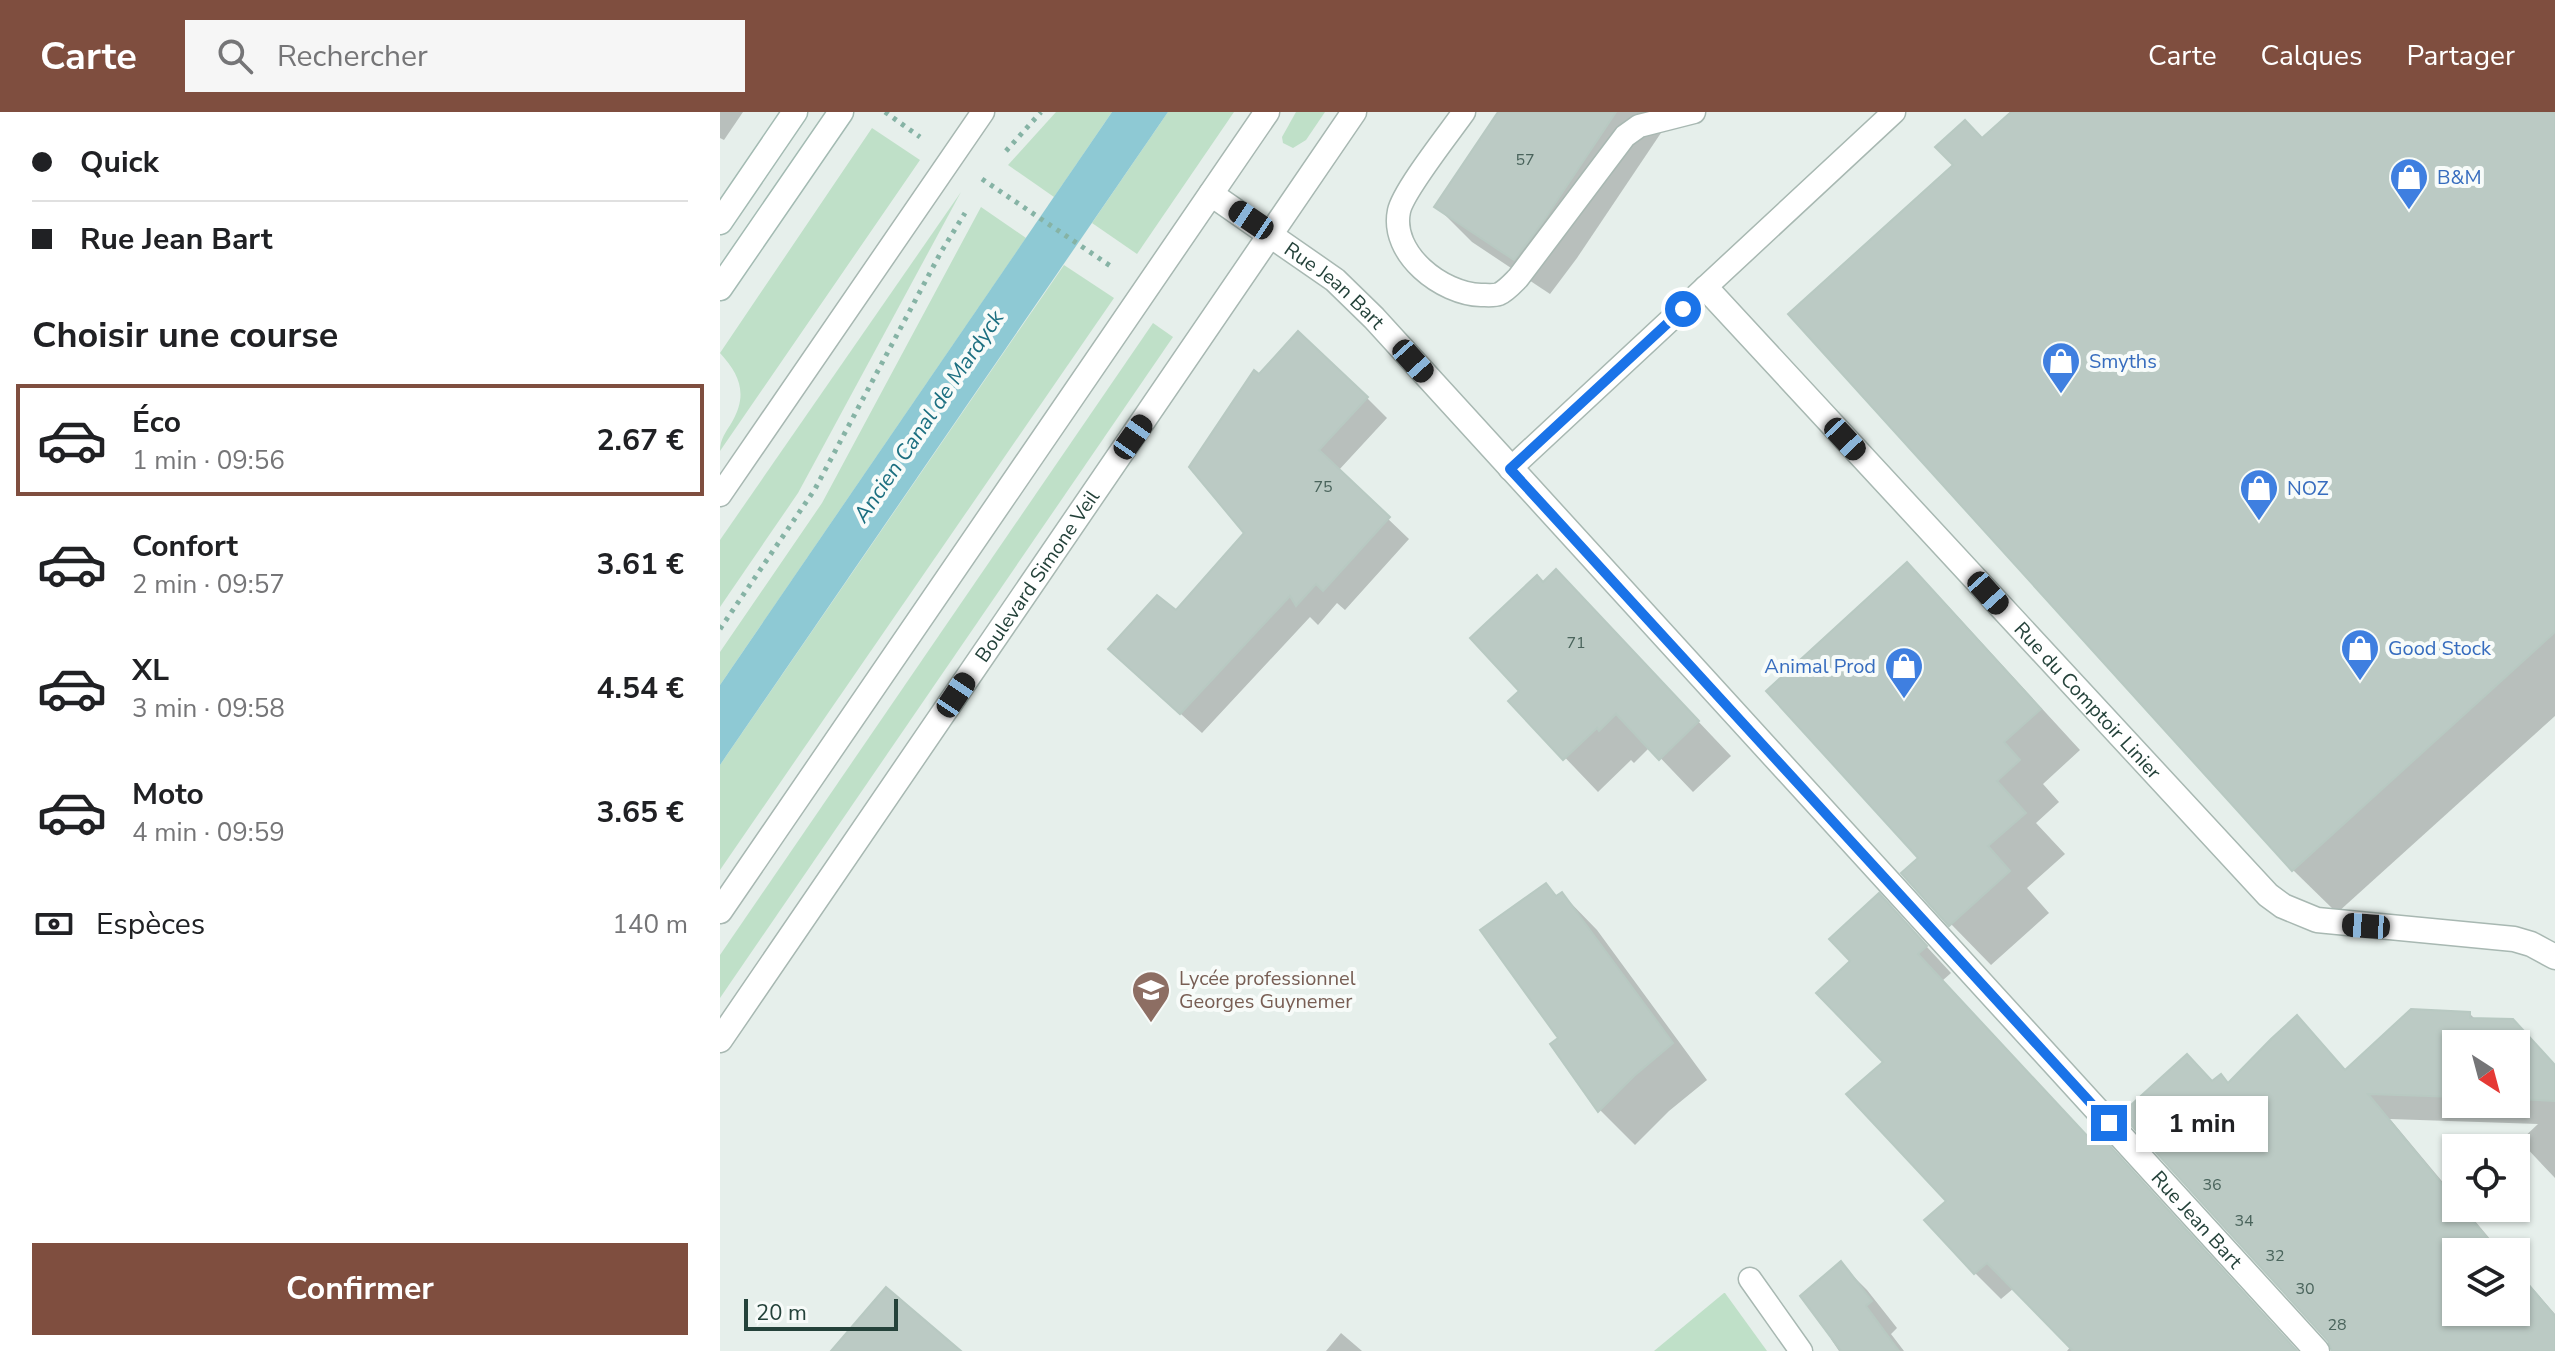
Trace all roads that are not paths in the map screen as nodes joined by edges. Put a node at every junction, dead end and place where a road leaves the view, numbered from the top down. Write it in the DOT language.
graph roads {
  1 [pos="795,112"];
  2 [pos="841,112"];
  3 [pos="983,112"];
  4 [pos="1267,112"];
  5 [pos="1354,112"];
  6 [pos="1464,112"];
  7 [pos="1694,112"];
  8 [pos="1894,112"];
  9 [pos="1211,194"];
  10 [pos="720,222"];
  11 [pos="1271,234"];
  12 [pos="720,288"];
  13 [pos="1706,288"];
  14 [pos="1510,469"];
  15 [pos="720,495"];
  16 [pos="720,911"];
  17 [pos="2555,957"];
  18 [pos="720,1040"];
  19 [pos="1750,1279"];
  20 [pos="1801,1351"];
  21 [pos="2317,1351"];
  1 -- 10 [label="street"];
  2 -- 12 [label="street"];
  3 -- 15 [label="lane"];
  4 -- 9 [label="street"];
  5 -- 11 [label="street, Boulevard Simone Veil"];
  6 -- 7 [label="lane"];
  8 -- 13 [label="lane"];
  9 -- 11 [label="street, Rue Jean Bart"];
  9 -- 16 [label="street"];
  11 -- 14 [label="street, Rue Jean Bart"];
  11 -- 18 [label="street, Boulevard Simone Veil"];
  13 -- 14 [label="lane"];
  13 -- 17 [label="street, Rue du Comptoir Linier"];
  14 -- 21 [label="street, Rue Jean Bart"];
  19 -- 20 [label="lane"];
}
